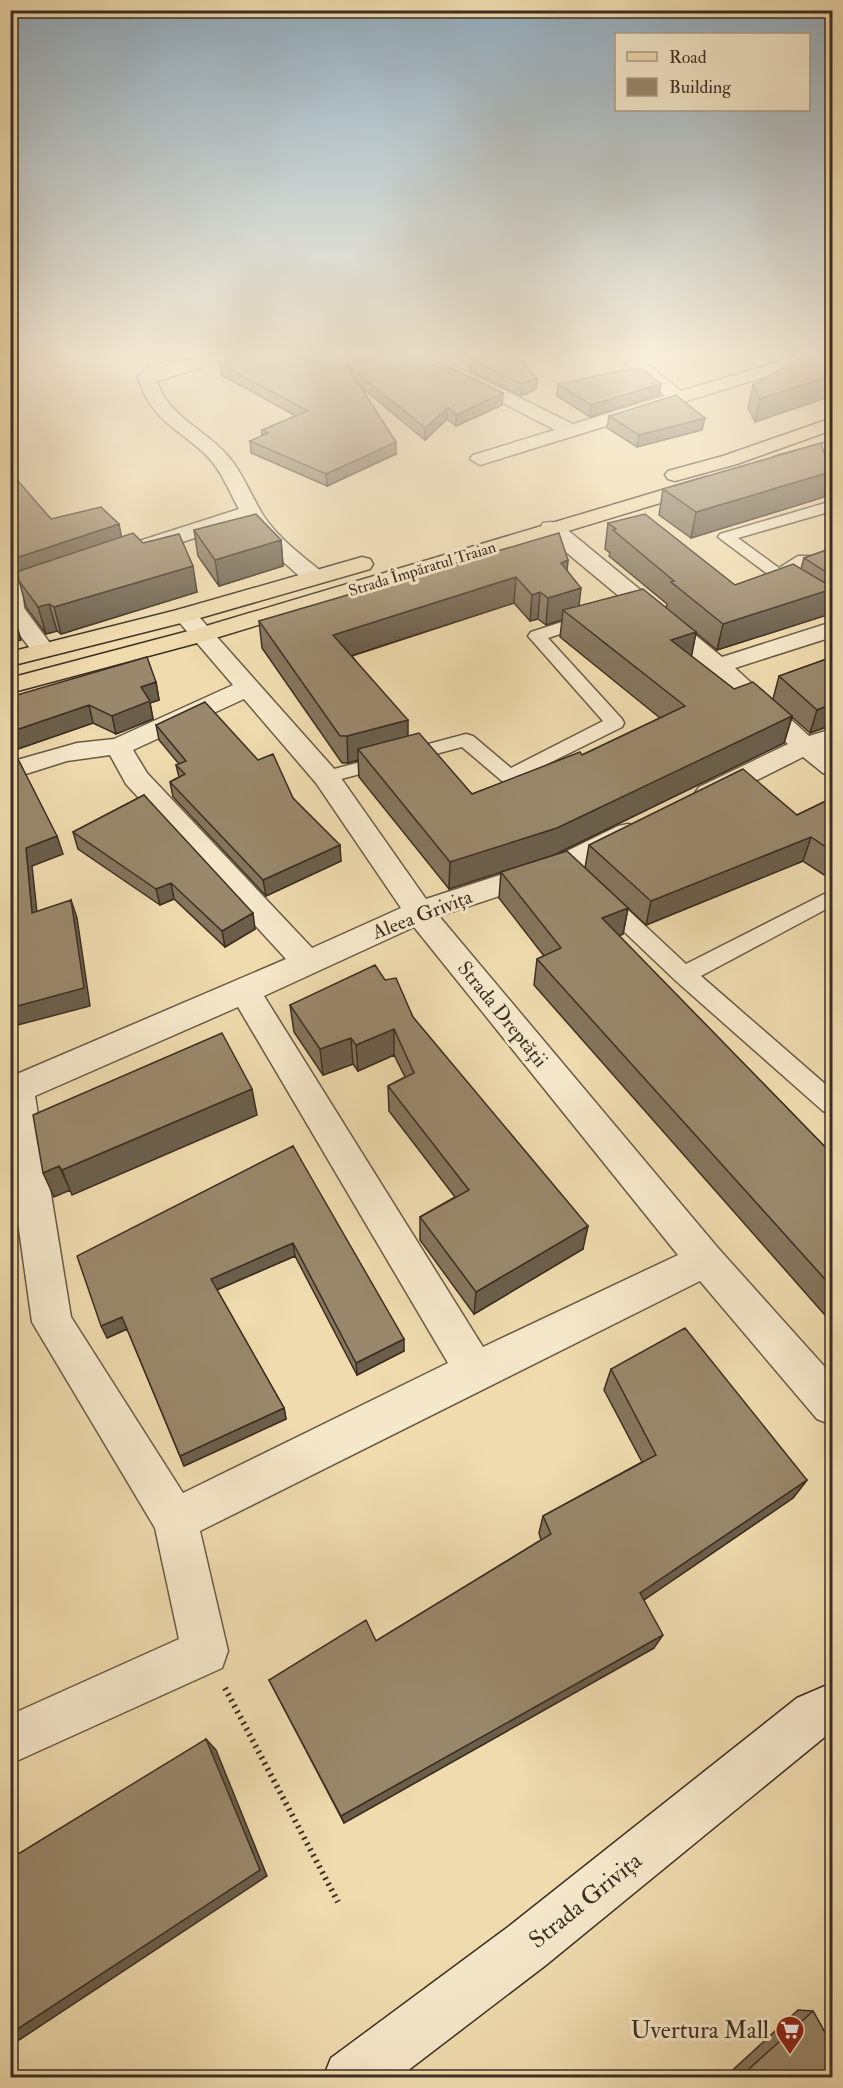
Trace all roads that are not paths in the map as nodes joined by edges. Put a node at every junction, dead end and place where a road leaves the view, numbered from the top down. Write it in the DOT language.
graph roads {
  1 [pos="210,450"];
  2 [pos="507,450"];
  3 [pos="757,450"];
  4 [pos="820,450"];
  5 [pos="480,459"];
  6 [pos="832,506"];
  7 [pos="250,512"];
  8 [pos="551,528"];
  9 [pos="404,552"];
  10 [pos="121,555"];
  11 [pos="382,558"];
  12 [pos="804,559"];
  13 [pos="88,566"];
  14 [pos="314,577"];
  15 [pos="623,607"];
  16 [pos="195,625"];
  17 [pos="832,629"];
  18 [pos="43,650"];
  19 [pos="10,659"];
  20 [pos="718,666"];
  21 [pos="10,686"];
  22 [pos="249,687"];
  23 [pos="819,742"];
  24 [pos="118,747"];
  25 [pos="832,767"];
  26 [pos="10,771"];
  27 [pos="326,777"];
  28 [pos="680,808"];
  29 [pos="648,823"];
  30 [pos="565,864"];
  31 [pos="832,897"];
  32 [pos="419,912"];
  33 [pos="307,962"];
  34 [pos="684,975"];
  35 [pos="245,991"];
  36 [pos="14,1090"];
  37 [pos="832,1104"];
  38 [pos="705,1260"];
  39 [pos="475,1371"];
  40 [pos="832,1405"];
  41 [pos="175,1520"];
  42 [pos="826,1704"];
  43 [pos="10,1740"];
  44 [pos="351,2078"];
  1 -- 7 [label="street"];
  2 -- 5 [label="street"];
  3 -- 9 [label="main road, Strada Împăratul Traian"];
  4 -- 8 [label="main road, Strada Împăratul Traian"];
  6 -- 12 [label="lane"];
  7 -- 10 [label="street"];
  7 -- 14 [label="street"];
  8 -- 15 [label="street"];
  8 -- 16 [label="main road, Strada Împăratul Traian"];
  11 -- 14 [label="main road, Strada Împăratul Traian"];
  13 -- 18 [label="street"];
  14 -- 16 [label="main road, Strada Împăratul Traian"];
  15 -- 20 [label="street"];
  15 -- 27 [label="lane"];
  16 -- 18 [label="main road, Strada Împăratul Traian"];
  16 -- 21 [label="main road, Strada Împăratul Traian"];
  16 -- 22 [label="street, Strada Dreptății"];
  17 -- 20 [label="street"];
  18 -- 19 [label="main road, Strada Împăratul Traian"];
  20 -- 23 [label="street"];
  22 -- 24 [label="street"];
  22 -- 27 [label="street, Strada Dreptății"];
  23 -- 25 [label="street"];
  23 -- 28 [label="street"];
  24 -- 26 [label="street"];
  24 -- 33 [label="street"];
  27 -- 32 [label="street, Strada Dreptății"];
  29 -- 30 [label="street, Aleea Grivița"];
  30 -- 32 [label="street, Aleea Grivița"];
  30 -- 34 [label="lane"];
  31 -- 34 [label="lane"];
  32 -- 33 [label="street, Aleea Grivița"];
  32 -- 38 [label="street, Strada Dreptății"];
  33 -- 35 [label="street, Aleea Grivița"];
  34 -- 37 [label="lane"];
  35 -- 36 [label="street, Aleea Grivița"];
  35 -- 39 [label="street"];
  36 -- 41 [label="street"];
  38 -- 39 [label="street"];
  38 -- 40 [label="street, Strada Dreptății"];
  39 -- 41 [label="street"];
  41 -- 43 [label="street"];
  42 -- 44 [label="street, Strada Grivița"];
}
